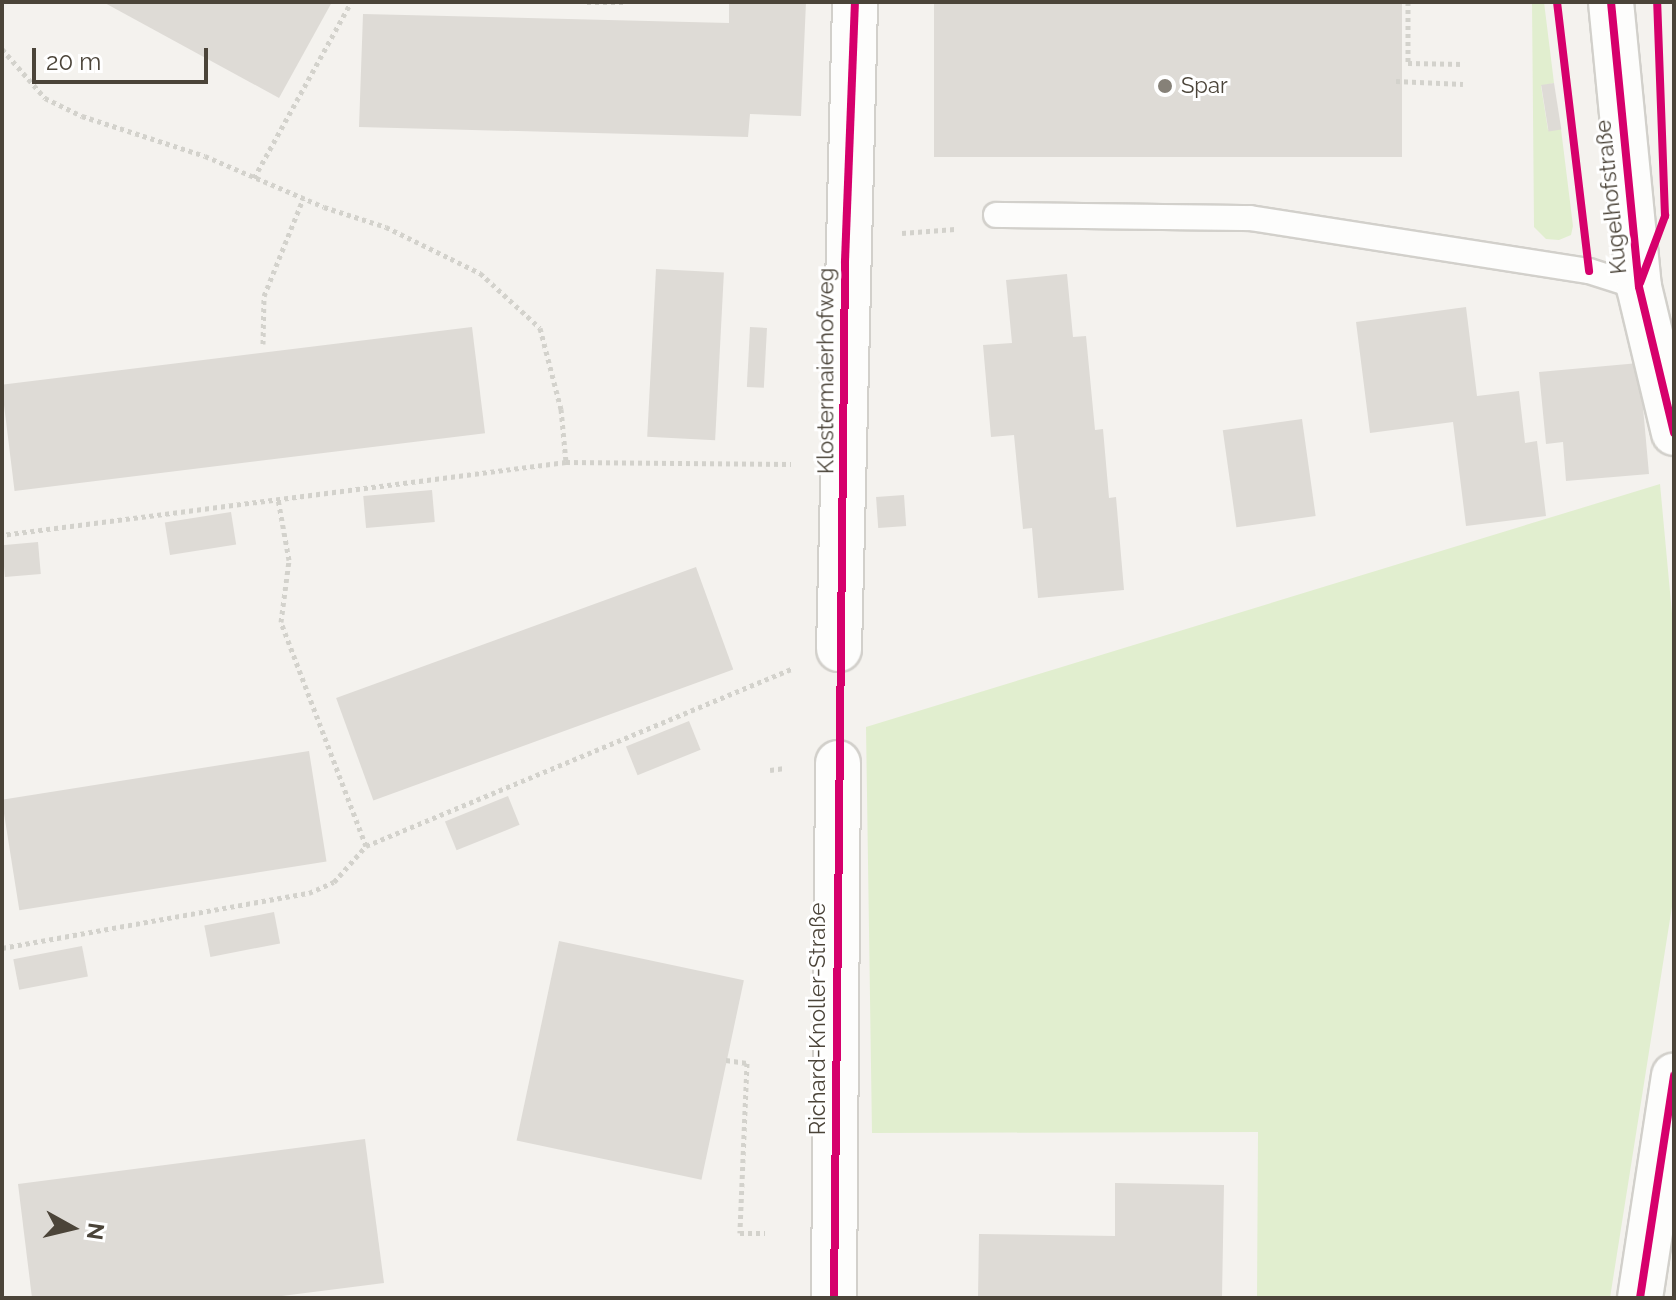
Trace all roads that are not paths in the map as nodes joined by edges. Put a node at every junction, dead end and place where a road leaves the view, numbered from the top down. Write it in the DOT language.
graph roads {
  1 [pos="855,2"];
  2 [pos="1611,2"];
  3 [pos="996,215"];
  4 [pos="1639,287"];
  5 [pos="1674,433"];
  6 [pos="839,649"];
  7 [pos="838,763"];
  8 [pos="1674,1076"];
  9 [pos="1670,1131"];
  10 [pos="834,1298"];
  11 [pos="1640,1298"];
  1 -- 6 [label="street, Klostermaierhofweg"];
  2 -- 4 [label="street, Kugelhofstraße"];
  3 -- 4 [label="lane"];
  4 -- 5 [label="street, Kugelhofstraße"];
  7 -- 10 [label="street, Richard-Knoller-Straße"];
  8 -- 9 [label="street"];
  9 -- 11 [label="street"];
}
